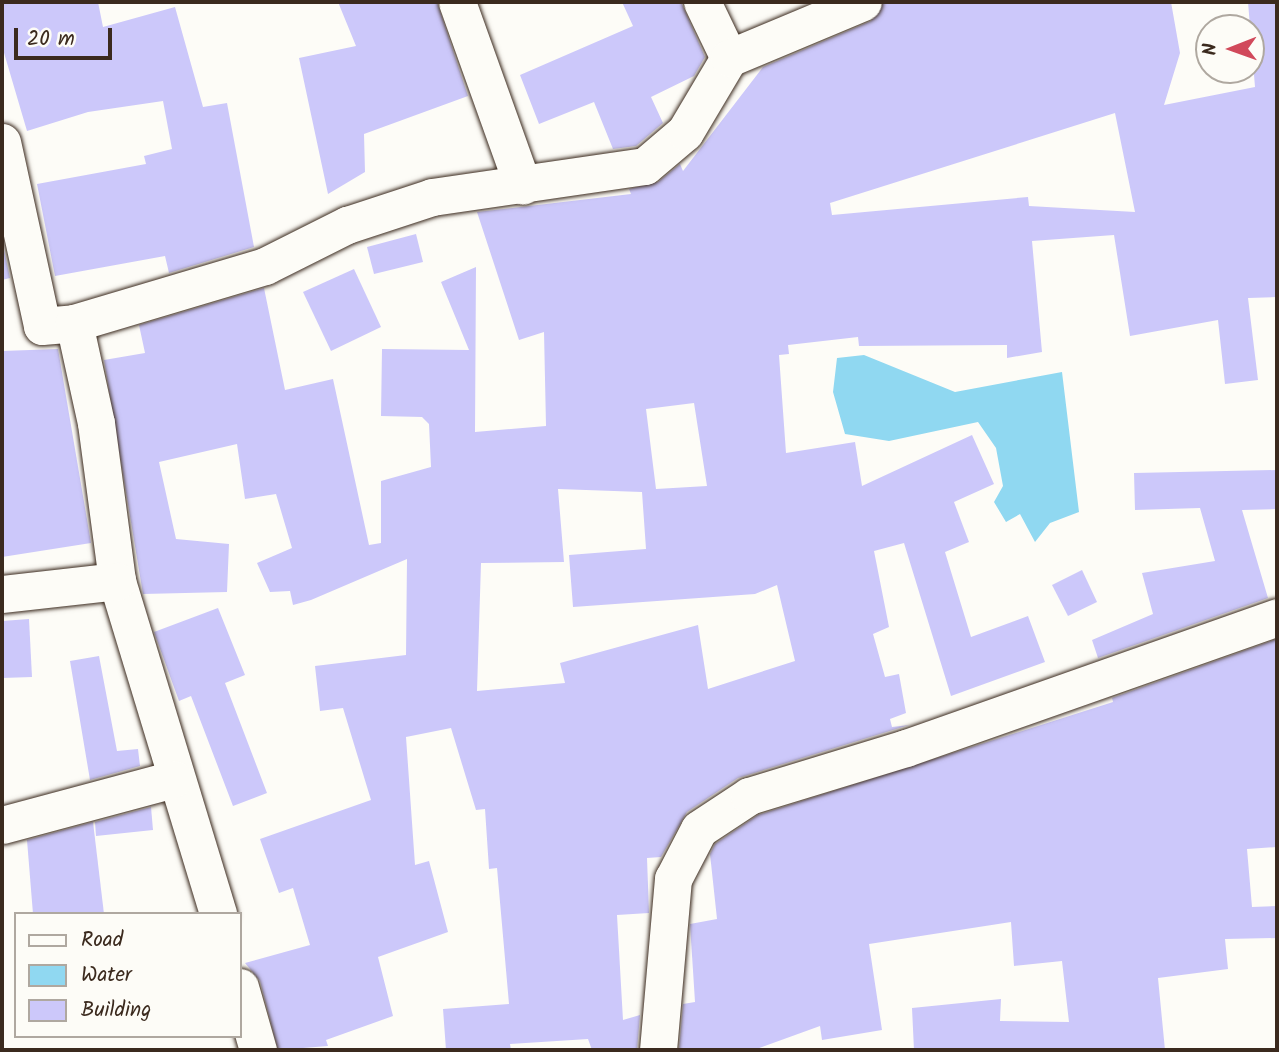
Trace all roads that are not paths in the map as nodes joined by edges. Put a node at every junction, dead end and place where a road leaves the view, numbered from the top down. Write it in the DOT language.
graph roads {
  1 [pos="457,2"];
  2 [pos="702,2"];
  3 [pos="863,2"];
  4 [pos="729,58"];
  5 [pos="2,142"];
  6 [pos="523,186"];
  7 [pos="74,323"];
  8 [pos="117,581"];
  9 [pos="2,594"];
  10 [pos="1277,617"];
  11 [pos="174,779"];
  12 [pos="2,825"];
  13 [pos="218,912"];
  14 [pos="242,994"];
  15 [pos="258,1050"];
  16 [pos="659,1050"];
  1 -- 6 [label="street"];
  2 -- 4 [label="street"];
  3 -- 4 [label="street"];
  4 -- 6 [label="street"];
  5 -- 7 [label="street"];
  6 -- 7 [label="street"];
  7 -- 8 [label="street"];
  8 -- 9 [label="street"];
  8 -- 11 [label="street"];
  10 -- 16 [label="street"];
  11 -- 12 [label="street"];
  11 -- 13 [label="street"];
  14 -- 15 [label="street"];
}
